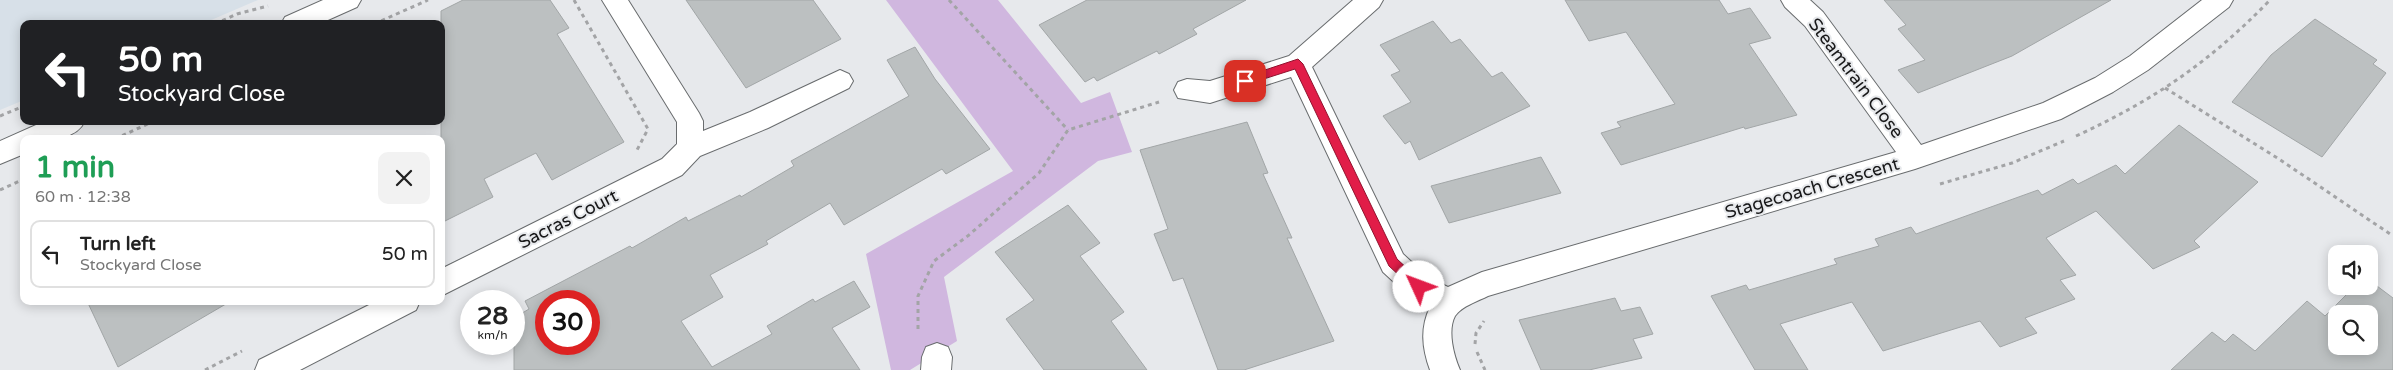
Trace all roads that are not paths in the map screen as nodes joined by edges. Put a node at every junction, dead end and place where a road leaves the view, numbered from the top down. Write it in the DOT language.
graph roads {
  1 [pos="348,0"];
  2 [pos="615,0"];
  3 [pos="1370,0"];
  4 [pos="1794,0"];
  5 [pos="2220,0"];
  6 [pos="303,20"];
  7 [pos="1298,64"];
  8 [pos="840,81"];
  9 [pos="1187,90"];
  10 [pos="63,125"];
  11 [pos="41,135"];
  12 [pos="20,144"];
  13 [pos="690,148"];
  14 [pos="0,153"];
  15 [pos="1915,158"];
  16 [pos="445,282"];
  17 [pos="1450,302"];
  18 [pos="398,305"];
  19 [pos="270,370"];
  20 [pos="1445,370"];
  1 -- 6 [label="street"];
  2 -- 13 [label="street"];
  3 -- 7 [label="street"];
  4 -- 15 [label="street, Steamtrain Close"];
  5 -- 15 [label="street, Stagecoach Crescent"];
  7 -- 9 [label="street"];
  7 -- 17 [label="street"];
  8 -- 13 [label="street, Sacras Court"];
  10 -- 11 [label="street"];
  12 -- 14 [label="street"];
  13 -- 16 [label="street, Sacras Court"];
  15 -- 17 [label="street, Stagecoach Crescent"];
  17 -- 20 [label="street"];
  18 -- 19 [label="street"];
}
